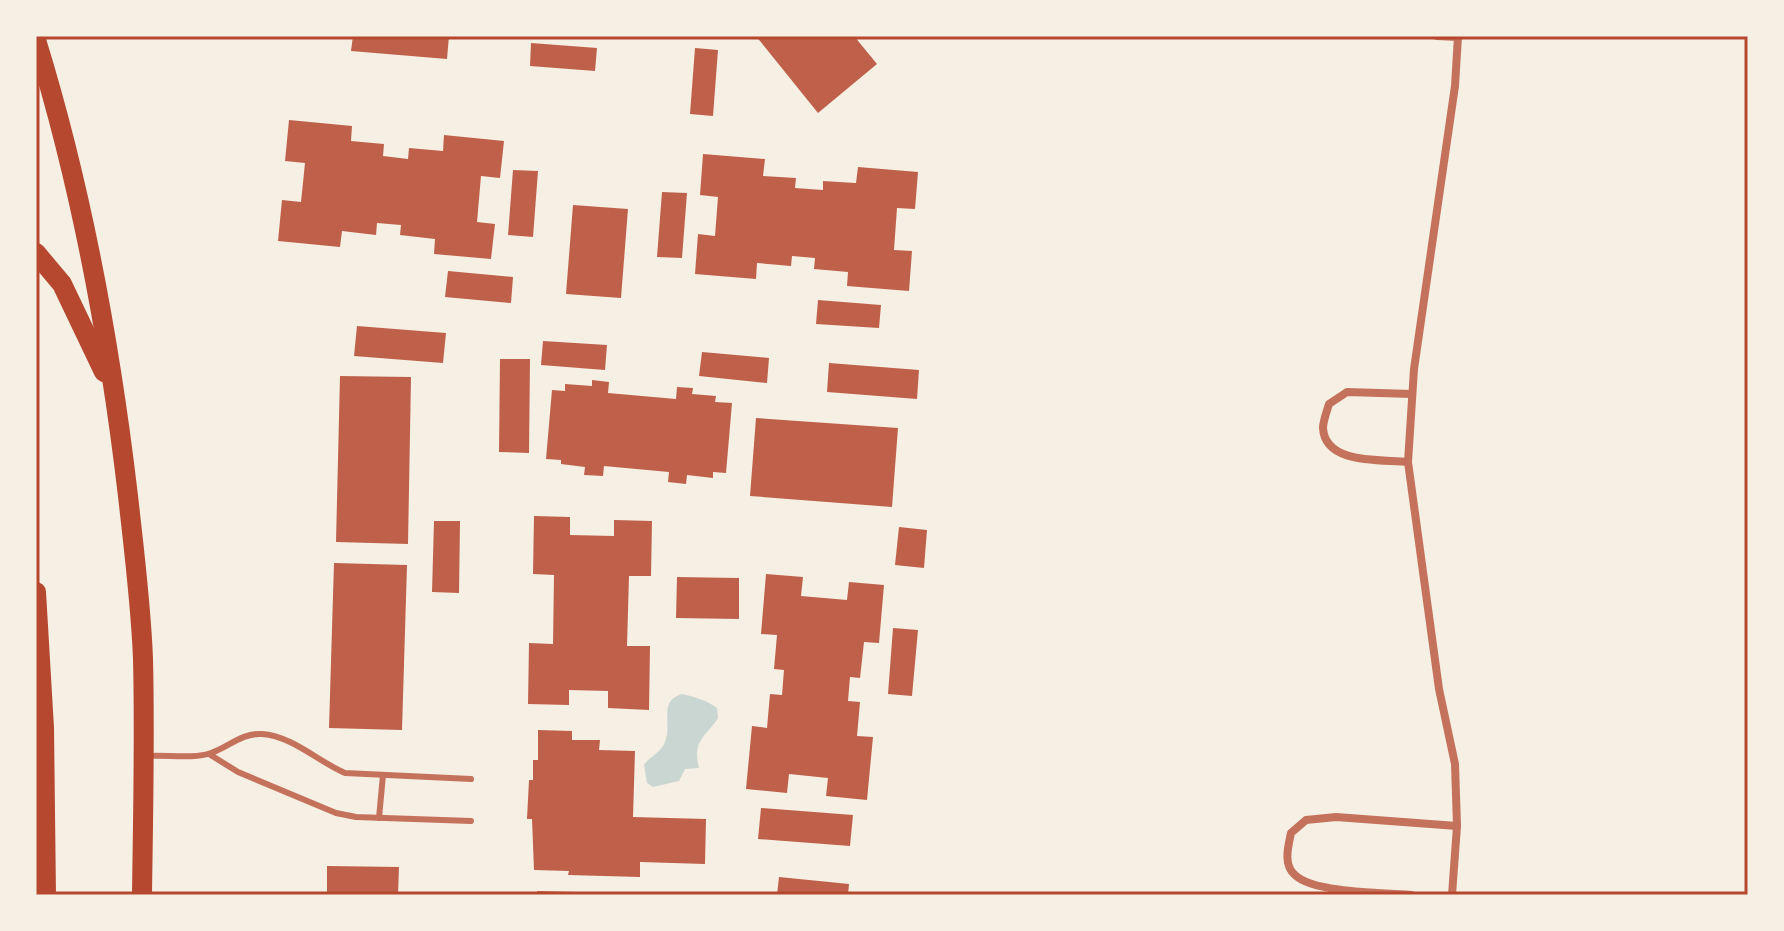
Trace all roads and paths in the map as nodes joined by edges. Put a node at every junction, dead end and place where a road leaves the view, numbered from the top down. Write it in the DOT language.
graph roads {
  1 [pos="1437,36"];
  2 [pos="1458,36"];
  3 [pos="36,40"];
  4 [pos="36,253"];
  5 [pos="114,394"];
  6 [pos="1412,394"];
  7 [pos="1408,462"];
  8 [pos="36,592"];
  9 [pos="209,754"];
  10 [pos="145,756"];
  11 [pos="383,775"];
  12 [pos="471,779"];
  13 [pos="379,818"];
  14 [pos="471,821"];
  15 [pos="1457,826"];
  16 [pos="46,895"];
  17 [pos="142,895"];
  18 [pos="1412,895"];
  19 [pos="1452,895"];
  1 -- 2 [label="street"];
  2 -- 6 [label="street"];
  3 -- 5 [label="main road"];
  4 -- 5 [label="main road"];
  5 -- 10 [label="main road"];
  6 -- 7 [label="street"];
  6 -- 7 [label="street"];
  7 -- 15 [label="street"];
  8 -- 16 [label="main road"];
  9 -- 10 [label="lane"];
  9 -- 11 [label="lane"];
  9 -- 13 [label="lane"];
  10 -- 17 [label="main road"];
  11 -- 12 [label="lane"];
  11 -- 13 [label="lane"];
  13 -- 14 [label="lane"];
  15 -- 18 [label="street"];
  15 -- 19 [label="street"];
}
